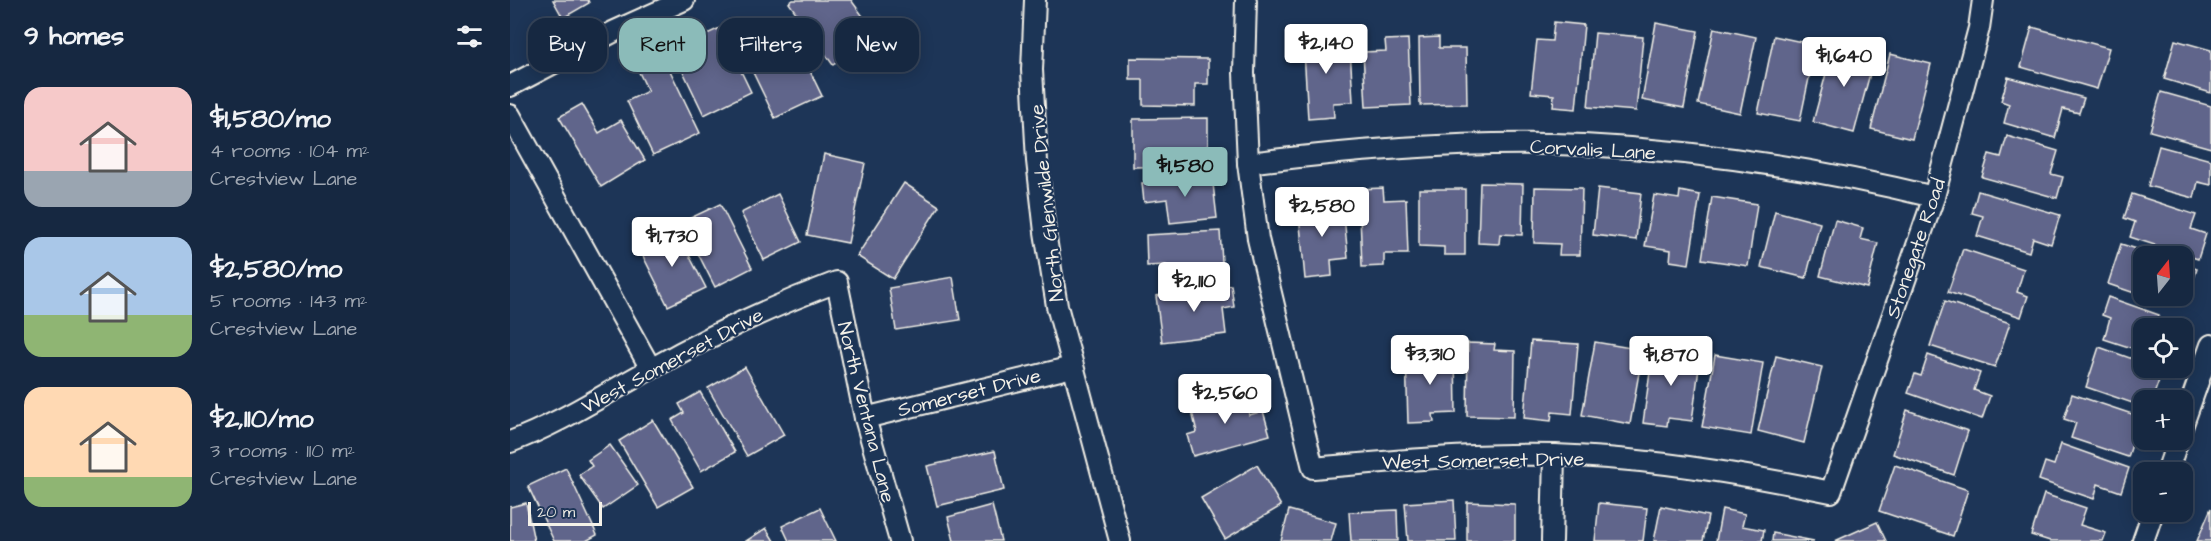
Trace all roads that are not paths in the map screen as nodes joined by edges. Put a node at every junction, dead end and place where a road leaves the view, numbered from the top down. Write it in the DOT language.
graph roads {
  1 [pos="684,0"];
  2 [pos="1035,0"];
  3 [pos="1246,0"];
  4 [pos="1983,0"];
  5 [pos="510,86"];
  6 [pos="510,115"];
  7 [pos="1248,163"];
  8 [pos="1934,196"];
  9 [pos="837,282"];
  10 [pos="2211,345"];
  11 [pos="1072,367"];
  12 [pos="651,369"];
  13 [pos="2193,397"];
  14 [pos="865,418"];
  15 [pos="510,442"];
  16 [pos="1554,455"];
  17 [pos="1831,492"];
  18 [pos="2150,522"];
  19 [pos="900,541"];
  20 [pos="1120,541"];
  21 [pos="1552,541"];
  22 [pos="2143,541"];
  1 -- 5 [label="street"];
  2 -- 11 [label="street, North Glenwilde Drive"];
  3 -- 7 [label="street"];
  4 -- 8 [label="street, Stonegate Road"];
  6 -- 12 [label="street"];
  7 -- 8 [label="street, Corvalis Lane"];
  7 -- 16 [label="street, West Somerset Drive"];
  8 -- 17 [label="street, Stonegate Road"];
  9 -- 12 [label="street, West Somerset Drive"];
  9 -- 14 [label="street, North Ventana Lane"];
  10 -- 13 [label="street"];
  11 -- 14 [label="street, Somerset Drive"];
  11 -- 20 [label="street, North Glenwilde Drive"];
  12 -- 15 [label="street, West Somerset Drive"];
  14 -- 19 [label="street, North Ventana Lane"];
  16 -- 17 [label="street, West Somerset Drive"];
  16 -- 21 [label="street"];
  18 -- 22 [label="street"];
}
